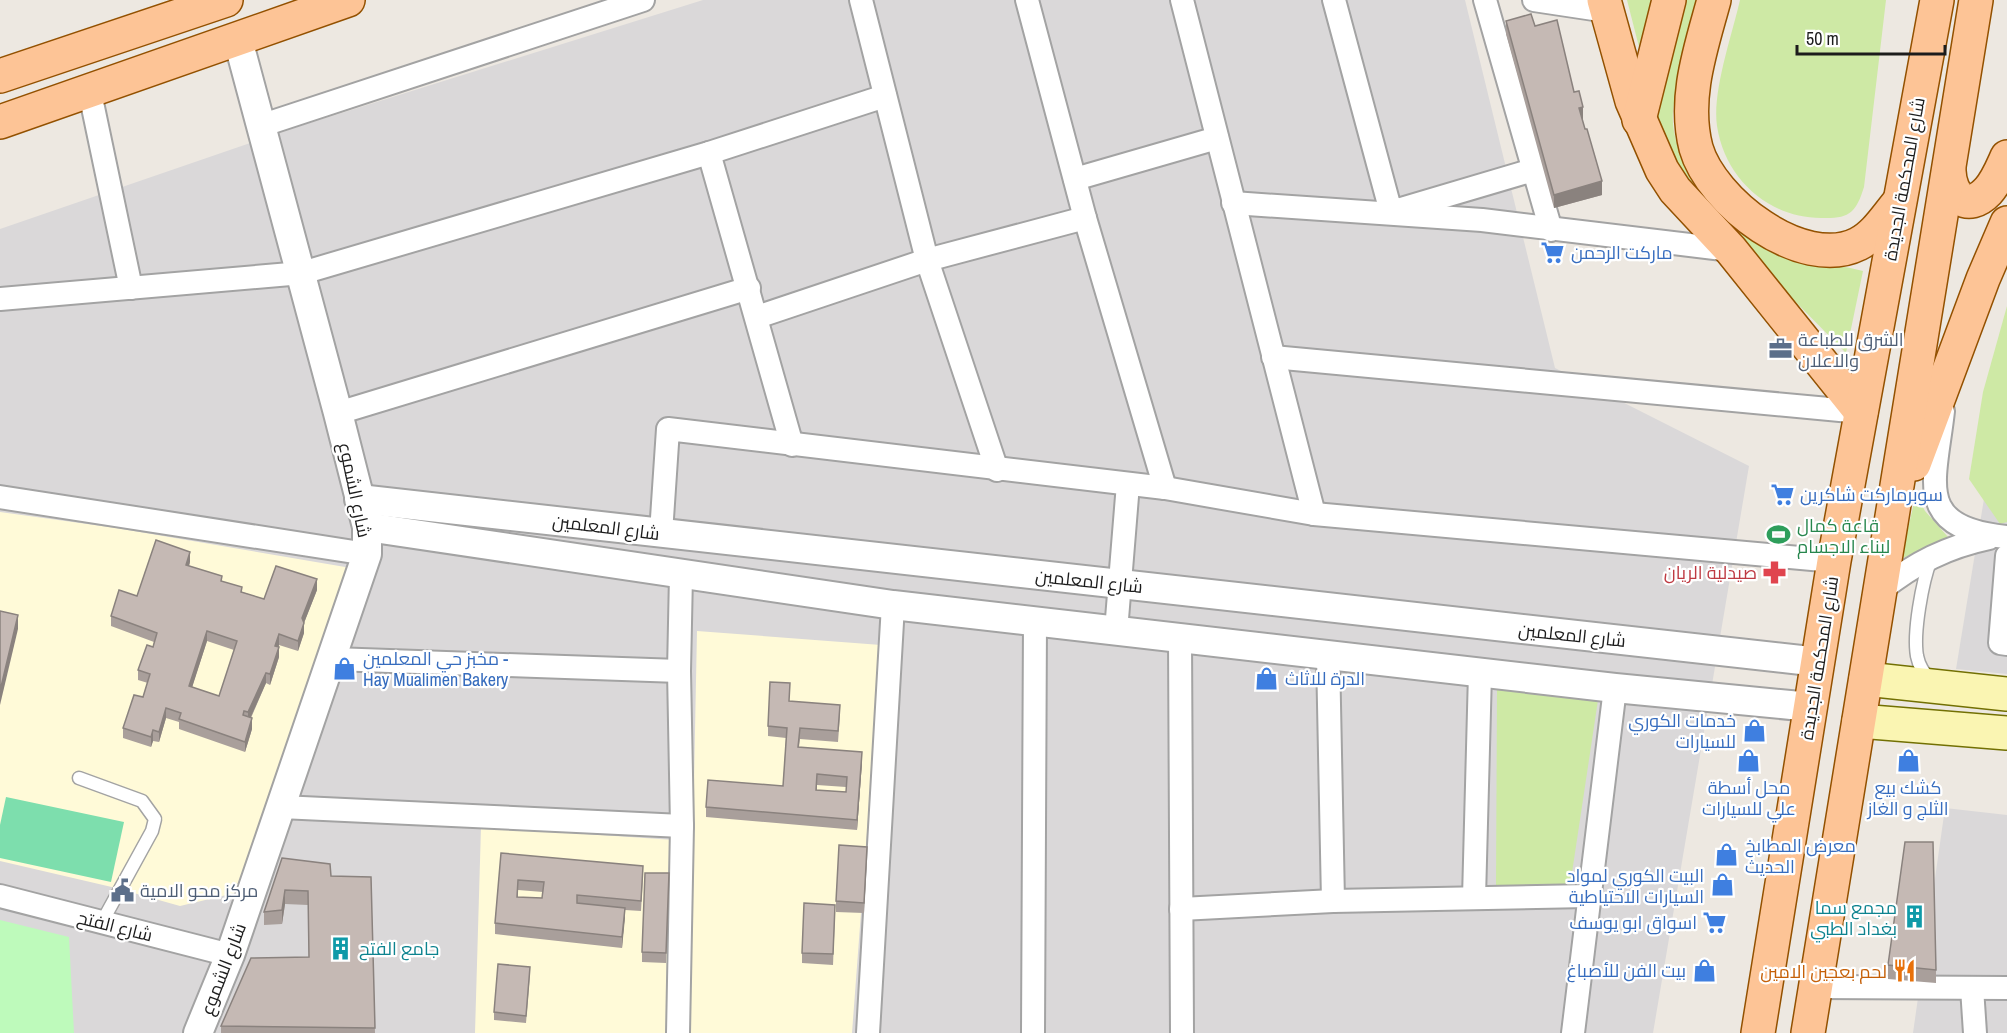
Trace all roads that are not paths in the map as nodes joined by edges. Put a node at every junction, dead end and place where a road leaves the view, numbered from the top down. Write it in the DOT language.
graph roads {
  1 [pos="226,0"];
  2 [pos="348,0"];
  3 [pos="643,0"];
  4 [pos="861,0"];
  5 [pos="1027,0"];
  6 [pos="1182,0"];
  7 [pos="1334,0"];
  8 [pos="1485,0"];
  9 [pos="1534,0"];
  10 [pos="1669,0"];
  11 [pos="1714,0"];
  12 [pos="1937,0"];
  13 [pos="1976,0"];
  14 [pos="1605,5"];
  15 [pos="238,40"];
  16 [pos="0,76"];
  17 [pos="90,93"];
  18 [pos="885,96"];
  19 [pos="1639,120"];
  20 [pos="0,122"];
  21 [pos="260,126"];
  22 [pos="1216,138"];
  23 [pos="709,153"];
  24 [pos="2007,157"];
  25 [pos="1533,170"];
  26 [pos="1949,171"];
  27 [pos="1075,179"];
  28 [pos="1233,202"];
  29 [pos="1899,202"];
  30 [pos="1391,212"];
  31 [pos="1085,218"];
  32 [pos="2007,223"];
  33 [pos="1551,230"];
  34 [pos="1731,250"];
  35 [pos="927,260"];
  36 [pos="302,273"];
  37 [pos="131,288"];
  38 [pos="749,288"];
  39 [pos="0,299"];
  40 [pos="757,317"];
  41 [pos="1273,357"];
  42 [pos="1947,381"];
  43 [pos="1861,412"];
  44 [pos="338,413"];
  45 [pos="792,445"];
  46 [pos="998,470"];
  47 [pos="1128,484"];
  48 [pos="1165,488"];
  49 [pos="0,497"];
  50 [pos="359,499"];
  51 [pos="1314,514"];
  52 [pos="1890,527"];
  53 [pos="661,533"];
  54 [pos="367,541"];
  55 [pos="2004,543"];
  56 [pos="1933,555"];
  57 [pos="1834,561"];
  58 [pos="681,575"];
  59 [pos="1121,585"];
  60 [pos="1881,590"];
  61 [pos="893,605"];
  62 [pos="1035,622"];
  63 [pos="1116,631"];
  64 [pos="1180,638"];
  65 [pos="2007,644"];
  66 [pos="1328,655"];
  67 [pos="333,659"];
  68 [pos="1819,662"];
  69 [pos="679,671"];
  70 [pos="1480,673"];
  71 [pos="1866,679"];
  72 [pos="1942,687"];
  73 [pos="1615,688"];
  74 [pos="2007,694"];
  75 [pos="1811,707"];
  76 [pos="1859,721"];
  77 [pos="2007,733"];
  78 [pos="79,778"];
  79 [pos="281,807"];
  80 [pos="682,826"];
  81 [pos="0,896"];
  82 [pos="1588,896"];
  83 [pos="1474,898"];
  84 [pos="1333,901"];
  85 [pos="1180,909"];
  86 [pos="102,922"];
  87 [pos="230,955"];
  88 [pos="1815,987"];
  89 [pos="1972,988"];
  90 [pos="2007,988"];
  91 [pos="198,1033"];
  92 [pos="678,1033"];
  93 [pos="868,1033"];
  94 [pos="1033,1033"];
  95 [pos="1182,1033"];
  96 [pos="1573,1033"];
  97 [pos="1758,1033"];
  98 [pos="1808,1033"];
  99 [pos="1975,1033"];
  1 -- 16 [label="main road"];
  2 -- 15 [label="main road"];
  3 -- 21 [label="street"];
  4 -- 18 [label="street"];
  5 -- 27 [label="street"];
  6 -- 22 [label="street"];
  7 -- 30 [label="street"];
  8 -- 25 [label="street"];
  9 -- 14 [label="street"];
  10 -- 19 [label="main road"];
  11 -- 29 [label="main road"];
  12 -- 29 [label="main road, شارع المحكمة الجديدة"];
  13 -- 26 [label="main road"];
  14 -- 19 [label="main road"];
  15 -- 17 [label="main road"];
  15 -- 21 [label="street, شارع الشموع"];
  17 -- 20 [label="main road"];
  17 -- 37 [label="street"];
  18 -- 23 [label="street"];
  18 -- 35 [label="street"];
  19 -- 34 [label="main road"];
  21 -- 36 [label="street, شارع الشموع"];
  22 -- 27 [label="street"];
  22 -- 28 [label="street"];
  23 -- 36 [label="street"];
  23 -- 38 [label="street"];
  24 -- 26 [label="main road"];
  25 -- 30 [label="street"];
  25 -- 33 [label="street"];
  26 -- 52 [label="main road"];
  27 -- 31 [label="street"];
  28 -- 30 [label="street"];
  28 -- 41 [label="street"];
  29 -- 43 [label="main road, شارع المحكمة الجديدة"];
  30 -- 33 [label="street"];
  31 -- 35 [label="street"];
  31 -- 48 [label="street"];
  32 -- 42 [label="main road"];
  33 -- 34 [label="street"];
  34 -- 43 [label="main road"];
  35 -- 40 [label="street"];
  35 -- 46 [label="street"];
  36 -- 37 [label="street"];
  36 -- 44 [label="street, شارع الشموع"];
  37 -- 39 [label="street"];
  38 -- 40 [label="street"];
  38 -- 44 [label="street"];
  40 -- 45 [label="street"];
  41 -- 43 [label="street"];
  41 -- 51 [label="street"];
  42 -- 52 [label="main road"];
  42 -- 55 [label="street"];
  43 -- 57 [label="main road, شارع المحكمة الجديدة"];
  44 -- 50 [label="street, شارع الشموع"];
  45 -- 46 [label="street"];
  45 -- 53 [label="street"];
  46 -- 47 [label="street"];
  47 -- 48 [label="street"];
  47 -- 59 [label="street"];
  48 -- 51 [label="street"];
  49 -- 54 [label="street"];
  50 -- 53 [label="street, شارع المعلمين"];
  50 -- 54 [label="street, شارع الشموع"];
  51 -- 57 [label="street"];
  52 -- 60 [label="main road"];
  53 -- 59 [label="street, شارع المعلمين"];
  54 -- 58 [label="street, شارع المعلمين"];
  54 -- 67 [label="street, شارع الشموع"];
  55 -- 56 [label="street"];
  55 -- 65 [label="street"];
  56 -- 60 [label="street"];
  56 -- 72 [label="lane"];
  57 -- 68 [label="main road, شارع المحكمة الجديدة"];
  58 -- 61 [label="street, شارع المعلمين"];
  58 -- 69 [label="street"];
  59 -- 63 [label="street"];
  59 -- 68 [label="street, شارع المعلمين"];
  60 -- 71 [label="main road"];
  61 -- 62 [label="street, شارع المعلمين"];
  61 -- 93 [label="street"];
  62 -- 63 [label="street, شارع المعلمين"];
  62 -- 94 [label="street"];
  63 -- 64 [label="street, شارع المعلمين"];
  64 -- 66 [label="street, شارع المعلمين"];
  64 -- 85 [label="street"];
  66 -- 70 [label="street, شارع المعلمين"];
  66 -- 84 [label="street"];
  67 -- 69 [label="street"];
  67 -- 79 [label="street, شارع الشموع"];
  68 -- 75 [label="main road, شارع المحكمة الجديدة"];
  69 -- 80 [label="street"];
  70 -- 73 [label="street, شارع المعلمين"];
  70 -- 83 [label="street"];
  71 -- 72 [label="main road"];
  71 -- 76 [label="main road"];
  72 -- 74 [label="main road"];
  73 -- 75 [label="street, شارع المعلمين"];
  73 -- 82 [label="street"];
  75 -- 97 [label="main road, شارع المحكمة الجديدة"];
  76 -- 77 [label="main road"];
  76 -- 88 [label="main road"];
  78 -- 86 [label="lane"];
  79 -- 80 [label="street"];
  79 -- 87 [label="street, شارع الشموع"];
  80 -- 92 [label="street"];
  81 -- 86 [label="street, شارع الفتح"];
  82 -- 83 [label="street"];
  82 -- 96 [label="street"];
  83 -- 84 [label="street"];
  84 -- 85 [label="street"];
  85 -- 95 [label="street"];
  86 -- 87 [label="street, شارع الفتح"];
  87 -- 91 [label="street, شارع الشموع"];
  88 -- 89 [label="street"];
  88 -- 98 [label="main road"];
  89 -- 90 [label="street"];
  89 -- 99 [label="street"];
}
